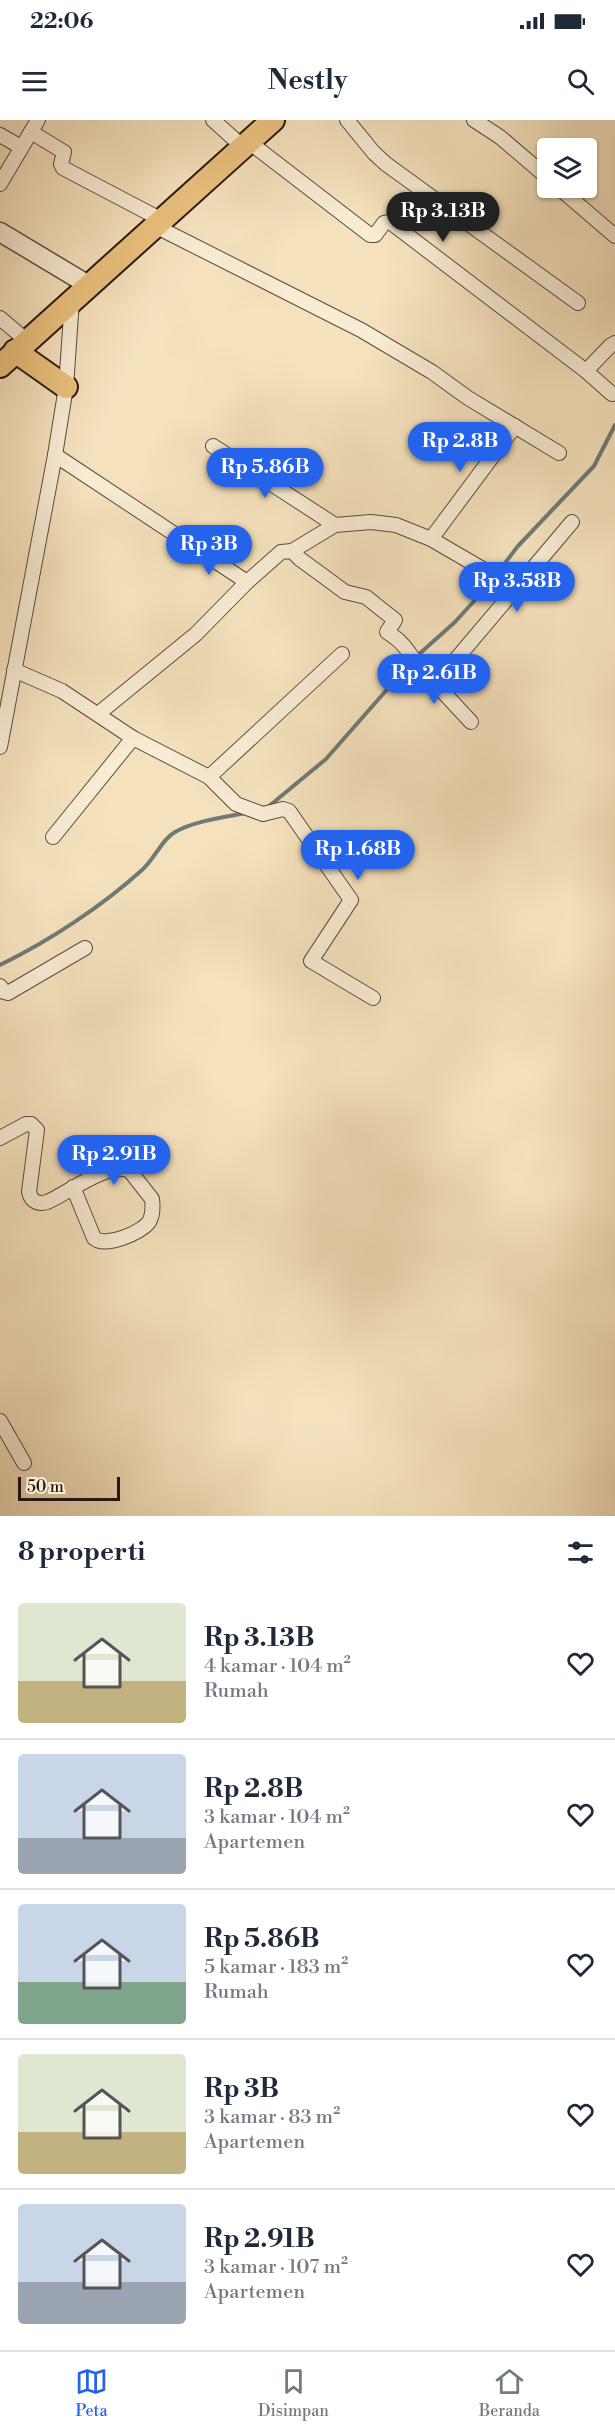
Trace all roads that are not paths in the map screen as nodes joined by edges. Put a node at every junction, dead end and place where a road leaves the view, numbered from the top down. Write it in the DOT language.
graph roads {
  1 [pos="213,120"];
  2 [pos="273,120"];
  3 [pos="347,120"];
  4 [pos="474,120"];
  5 [pos="35,126"];
  6 [pos="0,135"];
  7 [pos="247,145"];
  8 [pos="21,147"];
  9 [pos="537,168"];
  10 [pos="0,184"];
  11 [pos="573,198"];
  12 [pos="159,223"];
  13 [pos="612,227"];
  14 [pos="0,232"];
  15 [pos="90,286"];
  16 [pos="72,300"];
  17 [pos="578,303"];
  18 [pos="0,318"];
  19 [pos="615,343"];
  20 [pos="10,354"];
  21 [pos="586,371"];
  22 [pos="66,387"];
  23 [pos="612,394"];
  24 [pos="515,426"];
  25 [pos="213,446"];
  26 [pos="559,453"];
  27 [pos="55,455"];
  28 [pos="572,522"];
  29 [pos="334,525"];
  30 [pos="431,539"];
  31 [pos="292,551"];
  32 [pos="486,571"];
  33 [pos="247,582"];
  34 [pos="342,654"];
  35 [pos="14,670"];
  36 [pos="436,683"];
  37 [pos="98,714"];
  38 [pos="471,722"];
  39 [pos="133,738"];
  40 [pos="0,747"];
  41 [pos="209,777"];
  42 [pos="53,837"];
  43 [pos="85,948"];
  44 [pos="0,986"];
  45 [pos="373,998"];
  46 [pos="0,1138"];
  47 [pos="73,1187"];
  48 [pos="0,1422"];
  49 [pos="24,1463"];
  1 -- 7 [label="street"];
  2 -- 7 [label="main road"];
  3 -- 17 [label="street"];
  4 -- 9 [label="street"];
  5 -- 8 [label="street"];
  5 -- 12 [label="street"];
  6 -- 8 [label="street"];
  7 -- 12 [label="main road"];
  7 -- 21 [label="street"];
  8 -- 10 [label="street"];
  11 -- 13 [label="street"];
  12 -- 15 [label="main road"];
  12 -- 24 [label="street"];
  14 -- 15 [label="street"];
  15 -- 16 [label="main road"];
  16 -- 20 [label="main road"];
  16 -- 22 [label="street"];
  18 -- 20 [label="street"];
  19 -- 21 [label="street"];
  20 -- 22 [label="main road"];
  21 -- 23 [label="street"];
  22 -- 27 [label="street"];
  24 -- 26 [label="street"];
  24 -- 30 [label="street"];
  25 -- 29 [label="street"];
  27 -- 33 [label="street"];
  27 -- 35 [label="street"];
  28 -- 36 [label="street"];
  29 -- 30 [label="street"];
  29 -- 31 [label="street"];
  30 -- 32 [label="street"];
  31 -- 33 [label="street"];
  31 -- 36 [label="street"];
  33 -- 37 [label="street"];
  34 -- 41 [label="street"];
  35 -- 37 [label="street"];
  35 -- 40 [label="street"];
  36 -- 38 [label="street"];
  37 -- 39 [label="street"];
  39 -- 41 [label="street"];
  39 -- 42 [label="street"];
  41 -- 45 [label="street"];
  43 -- 44 [label="street"];
  46 -- 47 [label="street"];
  47 -- 47 [label="street"];
  48 -- 49 [label="street"];
}
